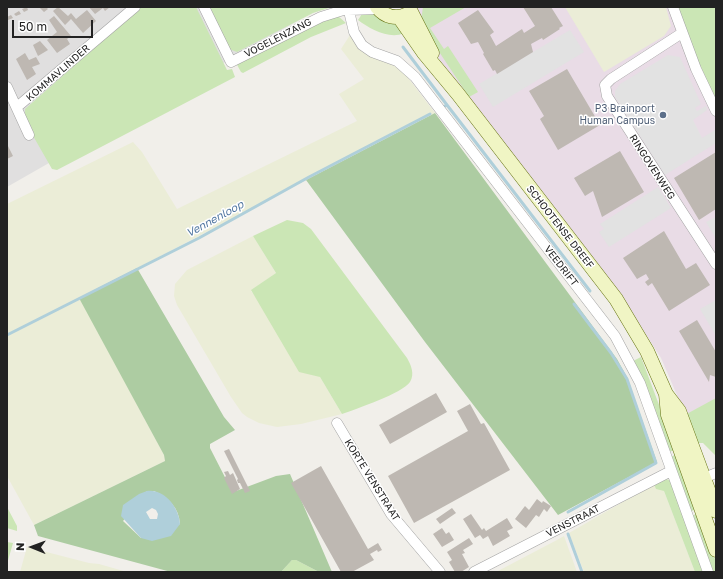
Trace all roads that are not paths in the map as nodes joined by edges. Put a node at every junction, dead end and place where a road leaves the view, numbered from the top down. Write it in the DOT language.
graph roads {
  1 [pos="135,7"];
  2 [pos="204,7"];
  3 [pos="673,7"];
  4 [pos="350,8"];
  5 [pos="377,8"];
  6 [pos="409,12"];
  7 [pos="682,33"];
  8 [pos="7,87"];
  9 [pos="18,107"];
  10 [pos="716,111"];
  11 [pos="29,135"];
  12 [pos="716,264"];
  13 [pos="337,423"];
  14 [pos="671,471"];
  15 [pos="705,480"];
  16 [pos="713,491"];
  17 [pos="716,510"];
  18 [pos="716,550"];
  19 [pos="440,572"];
  20 [pos="474,572"];
  21 [pos="708,572"];
  1 -- 9 [label="street, KOMMAVLINDER"];
  2 -- 4 [label="street, VOGELENZANG"];
  3 -- 7 [label="street"];
  4 -- 5 [label="street, VOGELENZANG"];
  4 -- 14 [label="street, VEEDRIFT"];
  5 -- 6 [label="street"];
  6 -- 15 [label="street, SCHOOTENSE DREEF"];
  7 -- 10 [label="street"];
  7 -- 12 [label="street, RINGOVENWEG"];
  8 -- 9 [label="street"];
  9 -- 11 [label="street"];
  13 -- 19 [label="street, KORTE VENSTRAAT"];
  14 -- 20 [label="street, VENSTRAAT"];
  14 -- 21 [label="street, VEEDRIFT"];
  15 -- 16 [label="street, SCHOOTENSE DREEF"];
  15 -- 18 [label="street, SCHOOTENSE DREEF"];
  16 -- 17 [label="street, SCHOOTENSE DREEF"];
}
